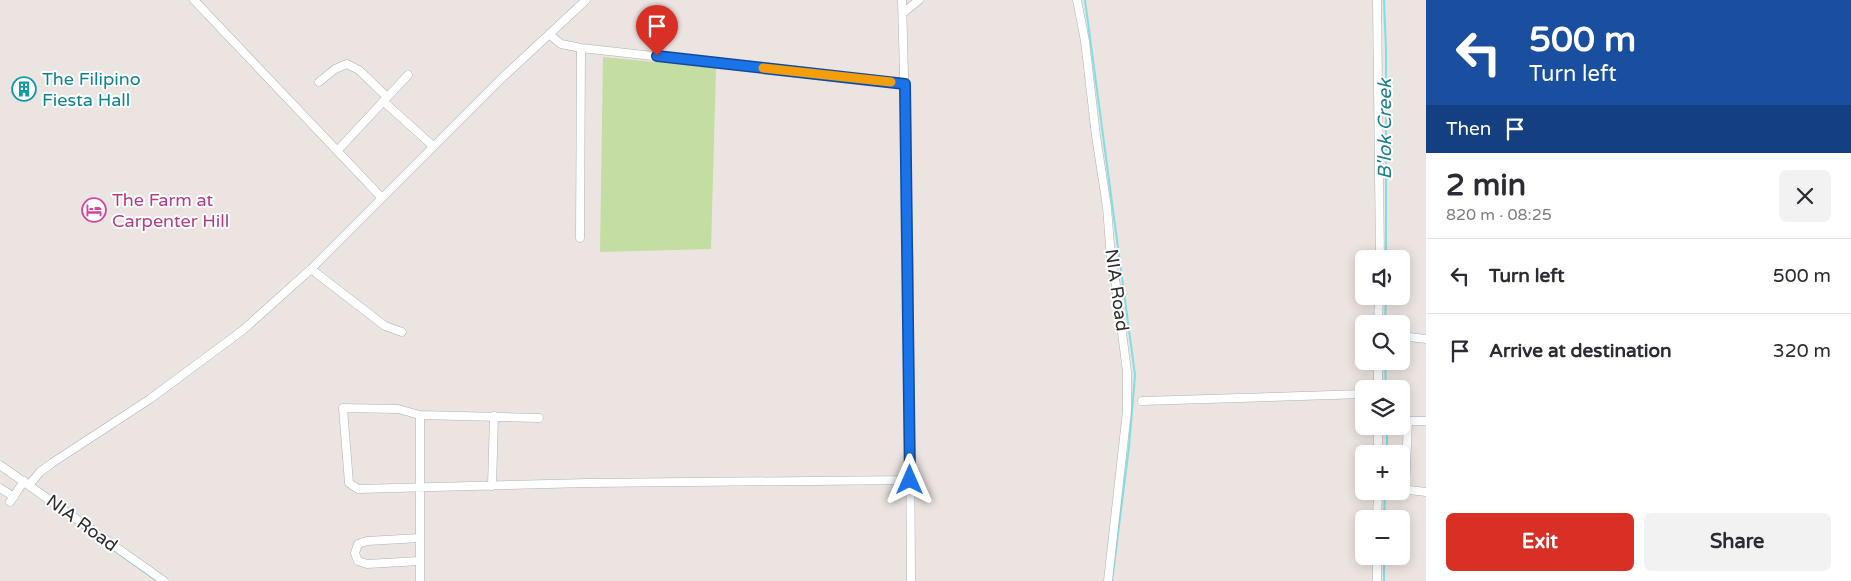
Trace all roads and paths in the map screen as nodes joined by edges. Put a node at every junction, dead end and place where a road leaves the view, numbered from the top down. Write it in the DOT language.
graph roads {
  1 [pos="194,0"];
  2 [pos="586,0"];
  3 [pos="902,0"];
  4 [pos="919,0"];
  5 [pos="1077,0"];
  6 [pos="1377,0"];
  7 [pos="903,13"];
  8 [pos="549,34"];
  9 [pos="582,48"];
  10 [pos="408,75"];
  11 [pos="319,82"];
  12 [pos="905,84"];
  13 [pos="385,99"];
  14 [pos="433,146"];
  15 [pos="337,150"];
  16 [pos="382,198"];
  17 [pos="580,238"];
  18 [pos="1380,250"];
  19 [pos="312,269"];
  20 [pos="402,332"];
  21 [pos="1410,337"];
  22 [pos="1426,339"];
  23 [pos="1355,394"];
  24 [pos="1142,401"];
  25 [pos="420,415"];
  26 [pos="494,416"];
  27 [pos="539,418"];
  28 [pos="1410,421"];
  29 [pos="1426,421"];
  30 [pos="0,465"];
  31 [pos="910,480"];
  32 [pos="26,483"];
  33 [pos="492,486"];
  34 [pos="420,487"];
  35 [pos="0,488"];
  36 [pos="1410,491"];
  37 [pos="1426,492"];
  38 [pos="420,538"];
  39 [pos="420,560"];
  40 [pos="1377,565"];
  41 [pos="164,581"];
  42 [pos="420,581"];
  43 [pos="911,581"];
  44 [pos="1108,581"];
  45 [pos="1377,581"];
  1 -- 15 [label="street"];
  2 -- 8 [label="street"];
  3 -- 7 [label="street"];
  4 -- 7 [label="street"];
  5 -- 44 [label="street, NIA Road"];
  6 -- 18 [label="street"];
  7 -- 12 [label="street"];
  8 -- 9 [label="street"];
  8 -- 14 [label="street"];
  9 -- 12 [label="street"];
  9 -- 17 [label="street"];
  10 -- 13 [label="street"];
  11 -- 13 [label="street"];
  12 -- 31 [label="street"];
  13 -- 14 [label="street"];
  13 -- 15 [label="street"];
  14 -- 16 [label="street"];
  15 -- 16 [label="street"];
  16 -- 19 [label="street"];
  19 -- 20 [label="street"];
  19 -- 32 [label="street"];
  21 -- 22 [label="street"];
  23 -- 24 [label="street"];
  25 -- 26 [label="street"];
  25 -- 34 [label="street"];
  25 -- 34 [label="street"];
  26 -- 27 [label="street"];
  26 -- 33 [label="street"];
  28 -- 29 [label="street"];
  30 -- 32 [label="street, NIA Road"];
  31 -- 33 [label="street"];
  31 -- 43 [label="street"];
  32 -- 35 [label="street"];
  32 -- 41 [label="street, NIA Road"];
  33 -- 34 [label="street"];
  34 -- 38 [label="street"];
  36 -- 37 [label="street"];
  38 -- 39 [label="street"];
  38 -- 39 [label="street"];
  39 -- 42 [label="street"];
  40 -- 45 [label="street"];
}
